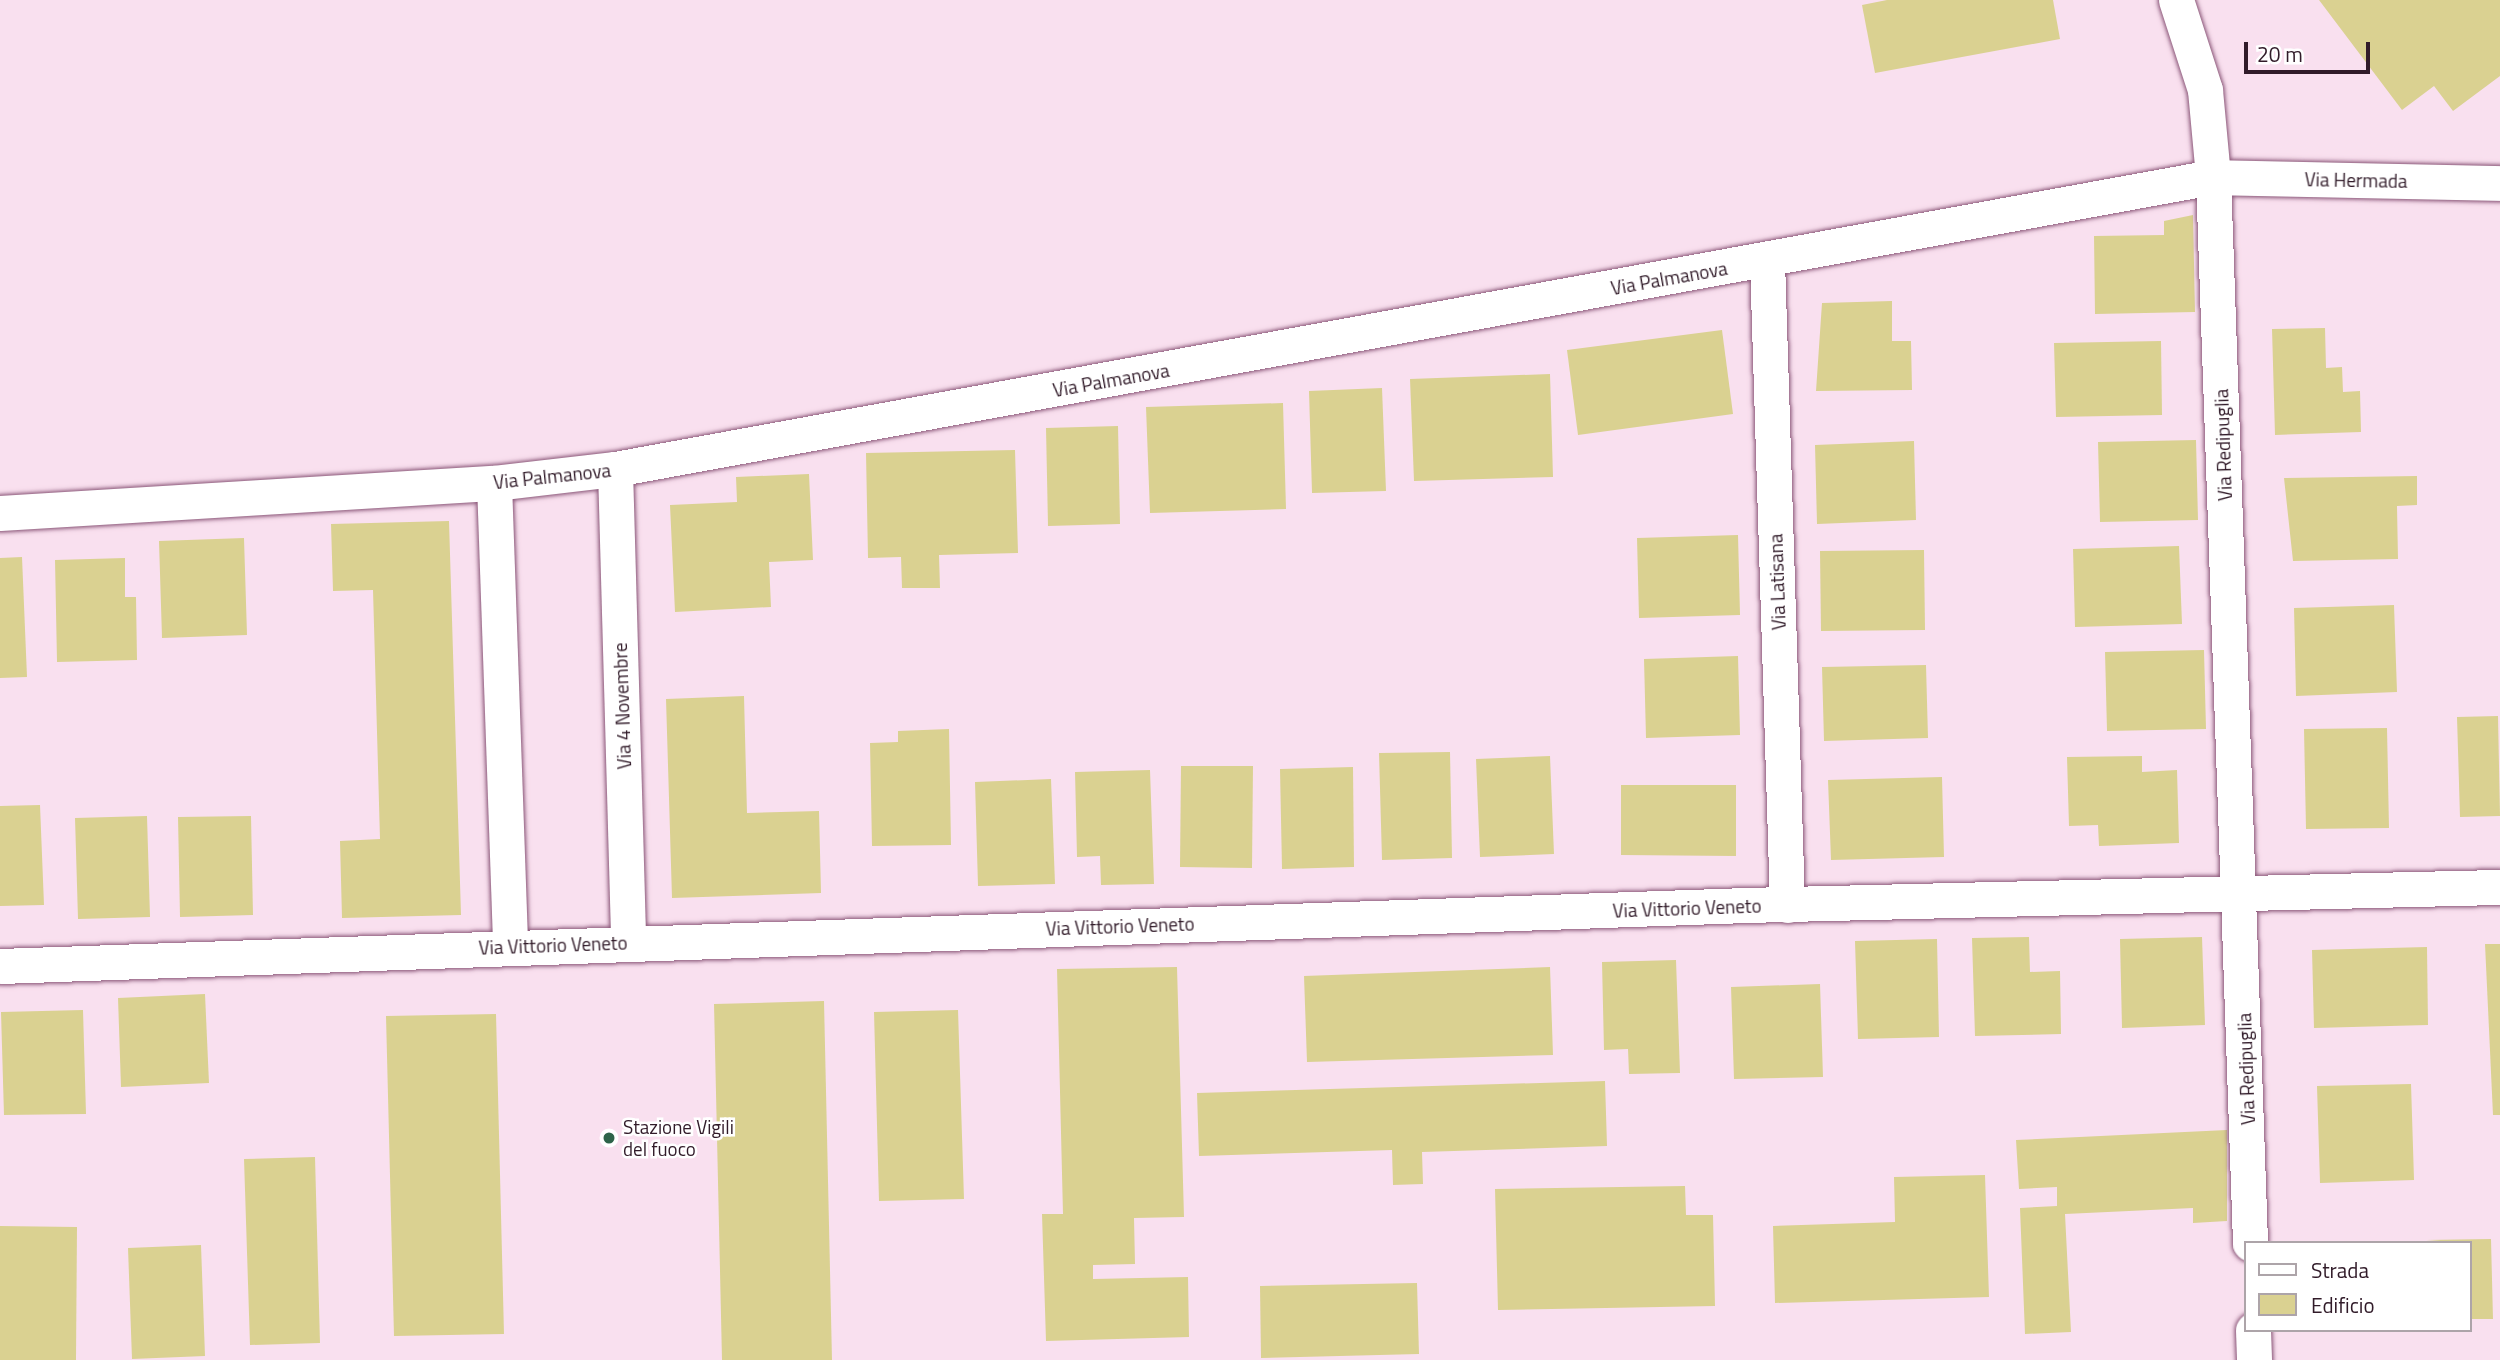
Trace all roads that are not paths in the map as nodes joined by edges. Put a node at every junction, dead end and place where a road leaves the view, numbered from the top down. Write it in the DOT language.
graph roads {
  1 [pos="2176,0"];
  2 [pos="2213,177"];
  3 [pos="2500,183"];
  4 [pos="1767,260"];
  5 [pos="615,470"];
  6 [pos="494,483"];
  7 [pos="0,513"];
  8 [pos="2500,887"];
  9 [pos="2241,895"];
  10 [pos="1787,905"];
  11 [pos="628,943"];
  12 [pos="510,947"];
  13 [pos="0,966"];
  14 [pos="2250,1241"];
  15 [pos="2253,1332"];
  16 [pos="2254,1360"];
  1 -- 2 [label="street, Via Redipuglia"];
  2 -- 3 [label="street, Via Hermada"];
  2 -- 4 [label="street, Via Palmanova"];
  2 -- 9 [label="street, Via Redipuglia"];
  4 -- 5 [label="street, Via Palmanova"];
  4 -- 10 [label="street, Via Latisana"];
  5 -- 6 [label="street, Via Palmanova"];
  5 -- 11 [label="street, Via 4 Novembre"];
  6 -- 7 [label="street, Via Palmanova"];
  6 -- 12 [label="street"];
  8 -- 9 [label="street"];
  9 -- 10 [label="street, Via Vittorio Veneto"];
  9 -- 14 [label="street, Via Redipuglia"];
  10 -- 11 [label="street, Via Vittorio Veneto"];
  11 -- 12 [label="street, Via Vittorio Veneto"];
  12 -- 13 [label="street, Via Vittorio Veneto"];
  15 -- 16 [label="street"];
}
